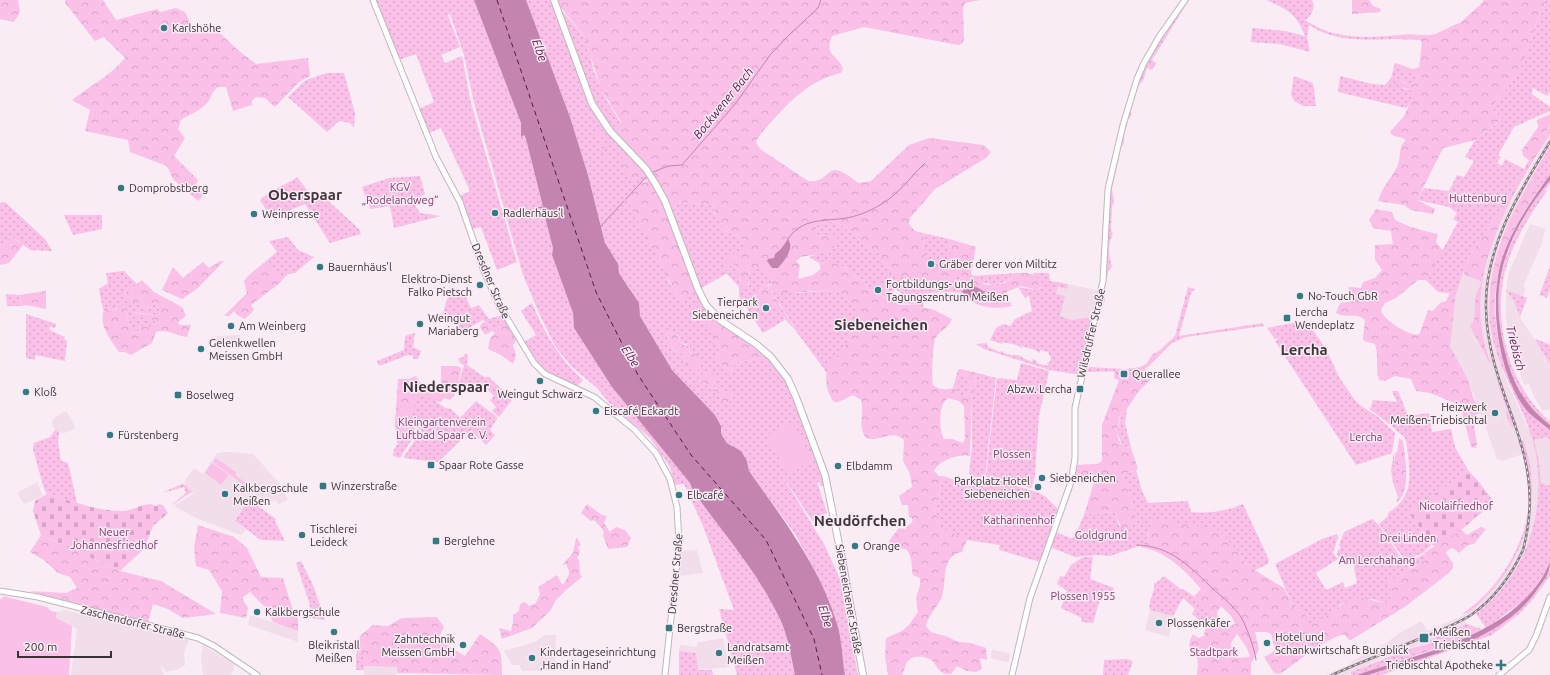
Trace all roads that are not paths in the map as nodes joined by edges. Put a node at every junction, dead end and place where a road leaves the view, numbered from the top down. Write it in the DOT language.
graph roads {
  1 [pos="373,0"];
  2 [pos="554,0"];
  3 [pos="1185,0"];
  4 [pos="0,591"];
  5 [pos="1550,597"];
  6 [pos="257,675"];
  7 [pos="665,675"];
  8 [pos="863,675"];
  9 [pos="1012,675"];
  10 [pos="1499,675"];
  1 -- 7 [label="main road, Dresdner Straße"];
  2 -- 8 [label="main road, Siebeneichener Straße"];
  3 -- 9 [label="main road, Wilsdruffer Straße"];
  4 -- 6 [label="main road, Zaschendorfer Straße"];
  5 -- 10 [label="main road"];
}
